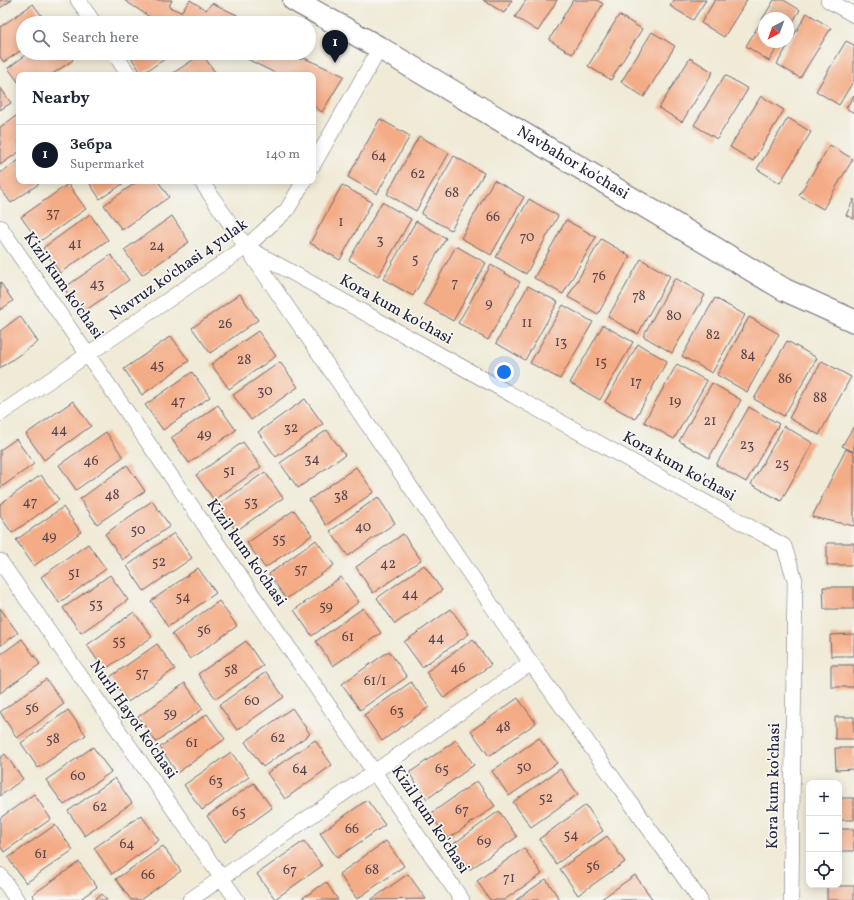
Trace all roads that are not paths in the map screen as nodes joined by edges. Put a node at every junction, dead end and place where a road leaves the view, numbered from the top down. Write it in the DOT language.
graph roads {
  1 [pos="78,0"];
  2 [pos="294,0"];
  3 [pos="828,0"];
  4 [pos="854,15"];
  5 [pos="89,16"];
  6 [pos="380,48"];
  7 [pos="119,60"];
  8 [pos="127,72"];
  9 [pos="316,160"];
  10 [pos="203,184"];
  11 [pos="302,184"];
  12 [pos="0,227"];
  13 [pos="246,247"];
  14 [pos="854,322"];
  15 [pos="88,355"];
  16 [pos="0,414"];
  17 [pos="0,560"];
  18 [pos="531,663"];
  19 [pos="375,772"];
  20 [pos="0,876"];
  21 [pos="222,878"];
  22 [pos="16,900"];
  23 [pos="190,900"];
  24 [pos="237,900"];
  25 [pos="462,900"];
  26 [pos="700,900"];
  27 [pos="791,900"];
  1 -- 5 [label="street"];
  2 -- 6 [label="main road, Navbahor ko'chasi"];
  3 -- 4 [label="street"];
  6 -- 9 [label="street"];
  6 -- 14 [label="main road, Navbahor ko'chasi"];
  7 -- 8 [label="street"];
  10 -- 13 [label="street, Kora kum ko'chasi"];
  11 -- 13 [label="street, Navruz ko'chasi 4 yulak"];
  12 -- 15 [label="street, Kizil kum ko'chasi"];
  13 -- 15 [label="street, Navruz ko'chasi 4 yulak"];
  13 -- 18 [label="street, Kora kum ko'chasi"];
  13 -- 27 [label="street, Kora kum ko'chasi"];
  15 -- 16 [label="street, Navruz ko'chasi 4 yulak"];
  15 -- 19 [label="street, Kizil kum ko'chasi"];
  17 -- 21 [label="street, Nurli Hayot ko'chasi"];
  18 -- 19 [label="street"];
  18 -- 26 [label="street, Kora kum ko'chasi"];
  19 -- 21 [label="street"];
  19 -- 25 [label="street, Kizil kum ko'chasi"];
  20 -- 22 [label="street"];
  21 -- 23 [label="street"];
  21 -- 24 [label="street, Nurli Hayot ko'chasi"];
}
